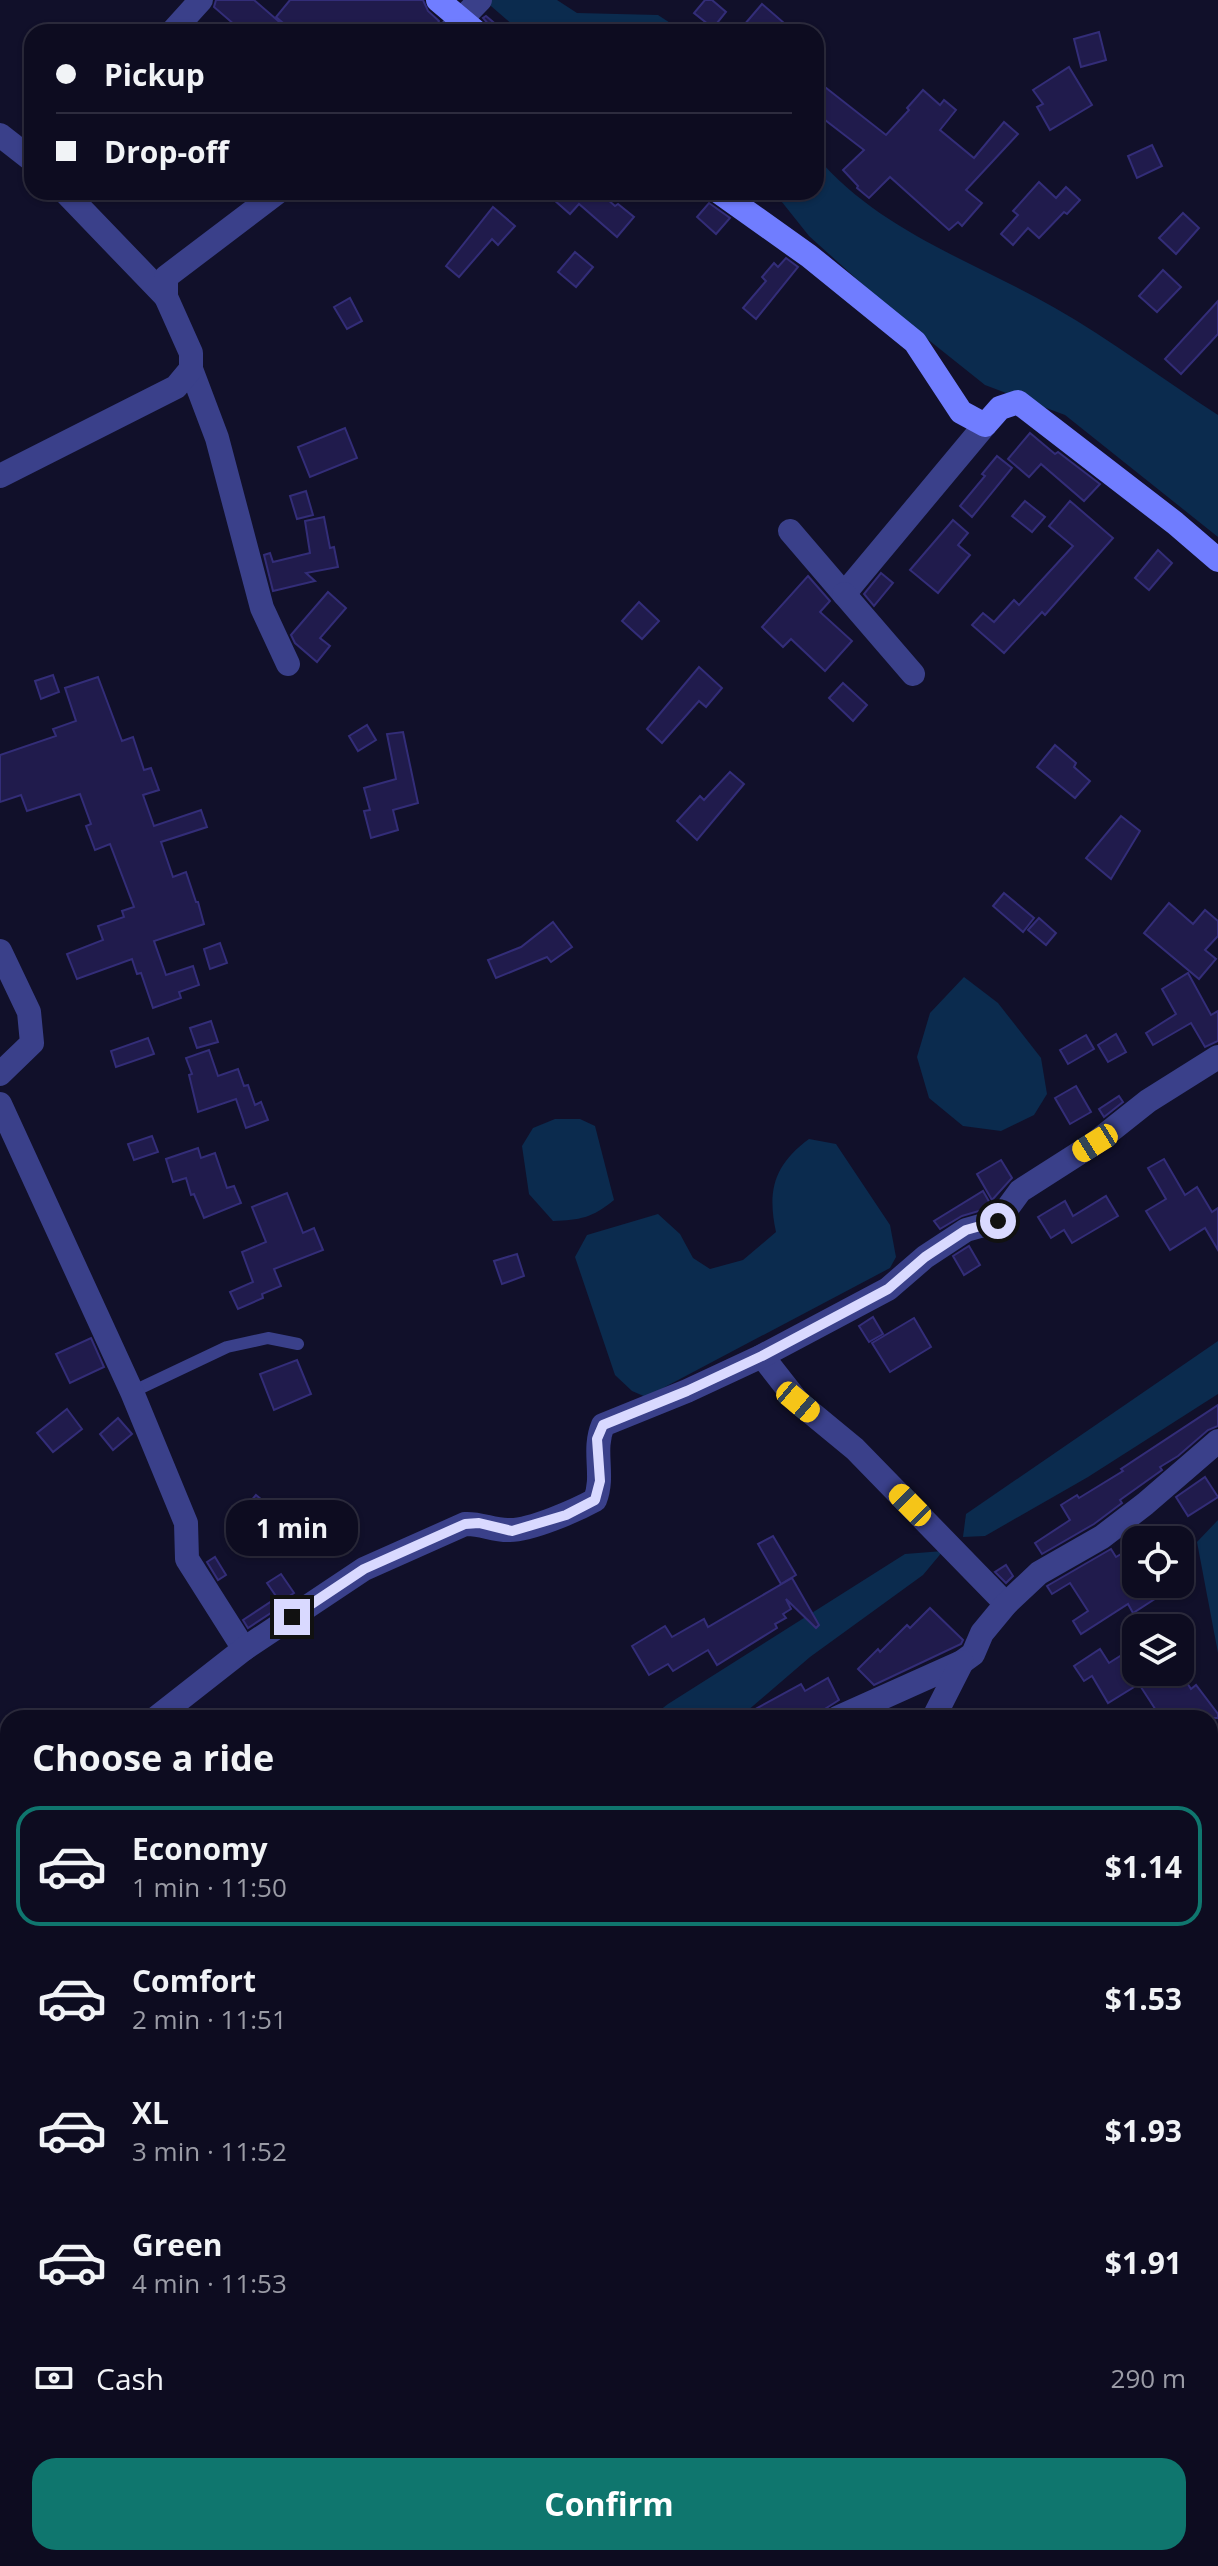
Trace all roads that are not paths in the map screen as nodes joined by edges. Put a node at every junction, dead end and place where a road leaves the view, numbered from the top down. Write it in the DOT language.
graph roads {
  1 [pos="201,0"];
  2 [pos="438,0"];
  3 [pos="468,18"];
  4 [pos="179,24"];
  5 [pos="0,135"];
  6 [pos="24,154"];
  7 [pos="73,200"];
  8 [pos="267,200"];
  9 [pos="730,200"];
  10 [pos="166,297"];
  11 [pos="191,369"];
  12 [pos="985,425"];
  13 [pos="0,476"];
  14 [pos="790,531"];
  15 [pos="1218,560"];
  16 [pos="844,594"];
  17 [pos="288,664"];
  18 [pos="913,674"];
  19 [pos="0,951"];
  20 [pos="1218,1057"];
  21 [pos="0,1074"];
  22 [pos="0,1104"];
  23 [pos="298,1344"];
  24 [pos="762,1356"];
  25 [pos="132,1392"];
  26 [pos="1218,1441"];
  27 [pos="1006,1604"];
  28 [pos="244,1649"];
  29 [pos="962,1662"];
  30 [pos="166,1710"];
  31 [pos="855,1710"];
  32 [pos="938,1710"];
  1 -- 4 [label="street"];
  2 -- 3 [label="street"];
  5 -- 6 [label="street"];
  7 -- 10 [label="street"];
  8 -- 10 [label="street"];
  9 -- 12 [label="street"];
  10 -- 11 [label="street"];
  11 -- 13 [label="street"];
  11 -- 17 [label="street"];
  12 -- 15 [label="street"];
  12 -- 16 [label="street"];
  14 -- 16 [label="street"];
  16 -- 18 [label="street"];
  19 -- 21 [label="street"];
  20 -- 24 [label="street"];
  22 -- 25 [label="street"];
  23 -- 25 [label="lane"];
  24 -- 27 [label="street"];
  24 -- 28 [label="street"];
  25 -- 28 [label="street"];
  26 -- 27 [label="street"];
  27 -- 29 [label="street"];
  28 -- 30 [label="street"];
  29 -- 31 [label="street"];
  29 -- 32 [label="street"];
}
